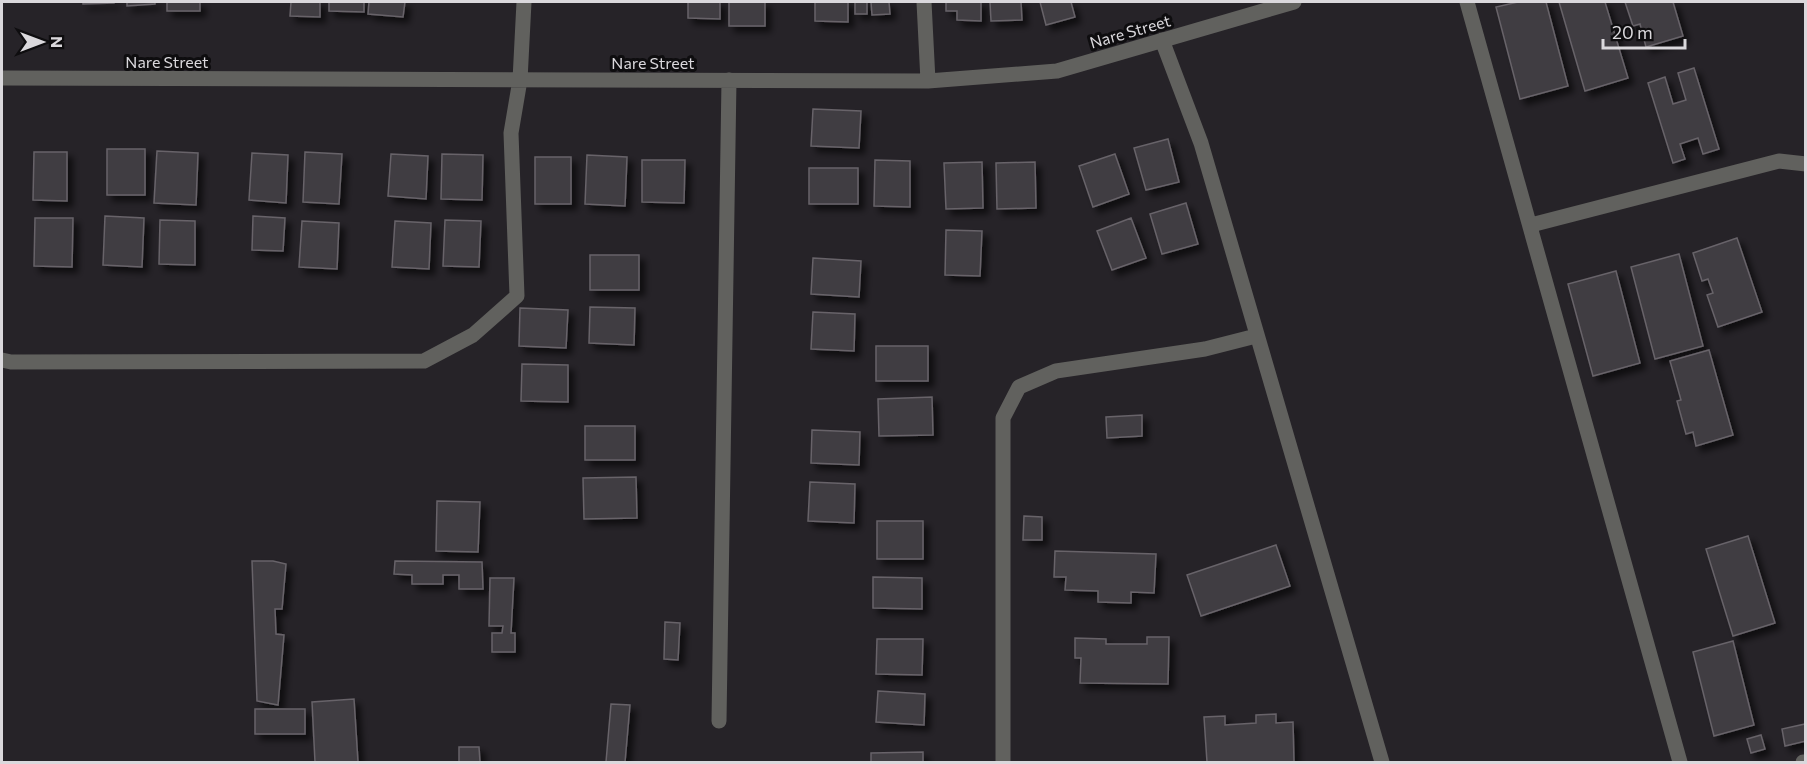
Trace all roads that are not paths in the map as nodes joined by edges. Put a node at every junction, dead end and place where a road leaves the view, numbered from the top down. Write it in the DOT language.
graph roads {
  1 [pos="524,2"];
  2 [pos="924,2"];
  3 [pos="1294,2"];
  4 [pos="1467,2"];
  5 [pos="1161,40"];
  6 [pos="2,78"];
  7 [pos="520,80"];
  8 [pos="729,80"];
  9 [pos="928,81"];
  10 [pos="1806,164"];
  11 [pos="1531,225"];
  12 [pos="1256,336"];
  13 [pos="2,360"];
  14 [pos="719,722"];
  15 [pos="1002,762"];
  16 [pos="1382,762"];
  17 [pos="1680,762"];
  1 -- 7 [label="street"];
  2 -- 9 [label="street"];
  3 -- 5 [label="street, Nare Street"];
  4 -- 11 [label="street"];
  5 -- 9 [label="street, Nare Street"];
  5 -- 12 [label="street"];
  6 -- 7 [label="street, Nare Street"];
  7 -- 8 [label="street, Nare Street"];
  7 -- 13 [label="street"];
  8 -- 9 [label="street, Nare Street"];
  8 -- 14 [label="street"];
  10 -- 11 [label="street"];
  11 -- 17 [label="street"];
  12 -- 15 [label="street"];
  12 -- 16 [label="street"];
}
